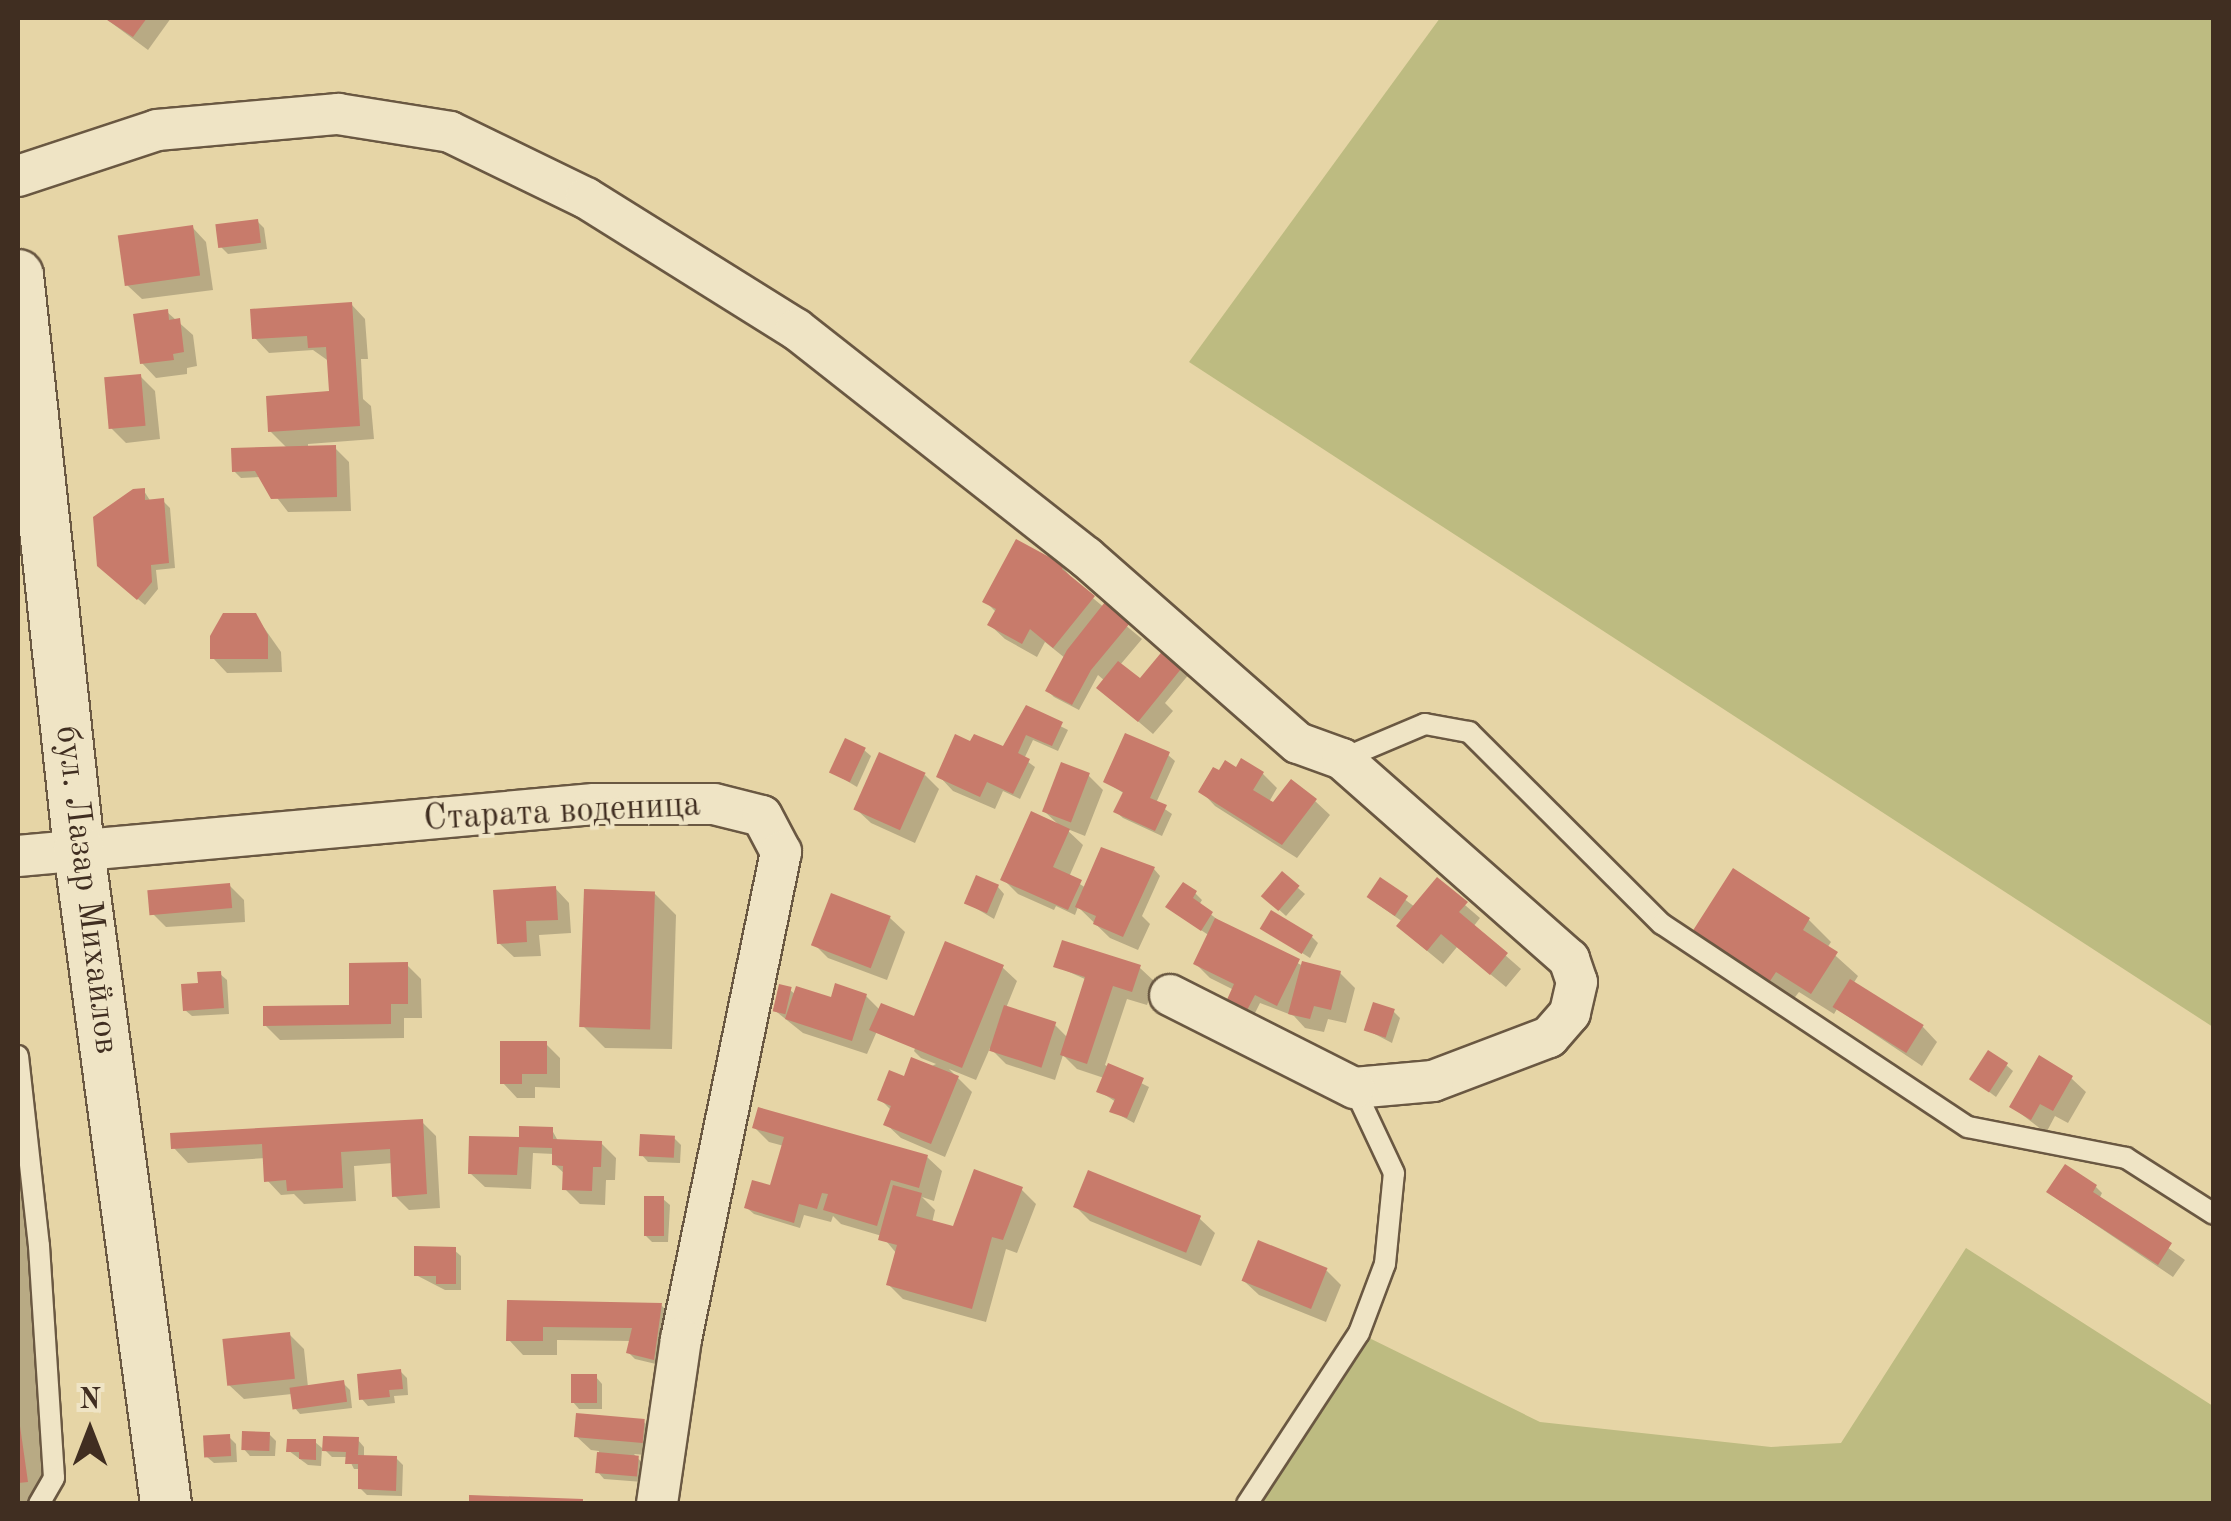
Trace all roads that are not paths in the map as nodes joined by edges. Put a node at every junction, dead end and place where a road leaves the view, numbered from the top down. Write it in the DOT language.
graph roads {
  1 [pos="18,176"];
  2 [pos="18,275"];
  3 [pos="1342,759"];
  4 [pos="79,850"];
  5 [pos="18,856"];
  6 [pos="1170,995"];
  7 [pos="18,1056"];
  8 [pos="1354,1088"];
  9 [pos="2214,1214"];
  10 [pos="38,1504"];
  11 [pos="166,1504"];
  12 [pos="656,1504"];
  13 [pos="1248,1504"];
  1 -- 3 [label="street"];
  2 -- 4 [label="street, бул. Лазар Михайлов"];
  3 -- 8 [label="street"];
  3 -- 9 [label="lane"];
  4 -- 5 [label="street, Старата воденица"];
  4 -- 11 [label="street, бул. Лазар Михайлов"];
  4 -- 12 [label="street, Старата воденица"];
  6 -- 8 [label="street"];
  7 -- 10 [label="lane"];
  8 -- 13 [label="lane"];
}
